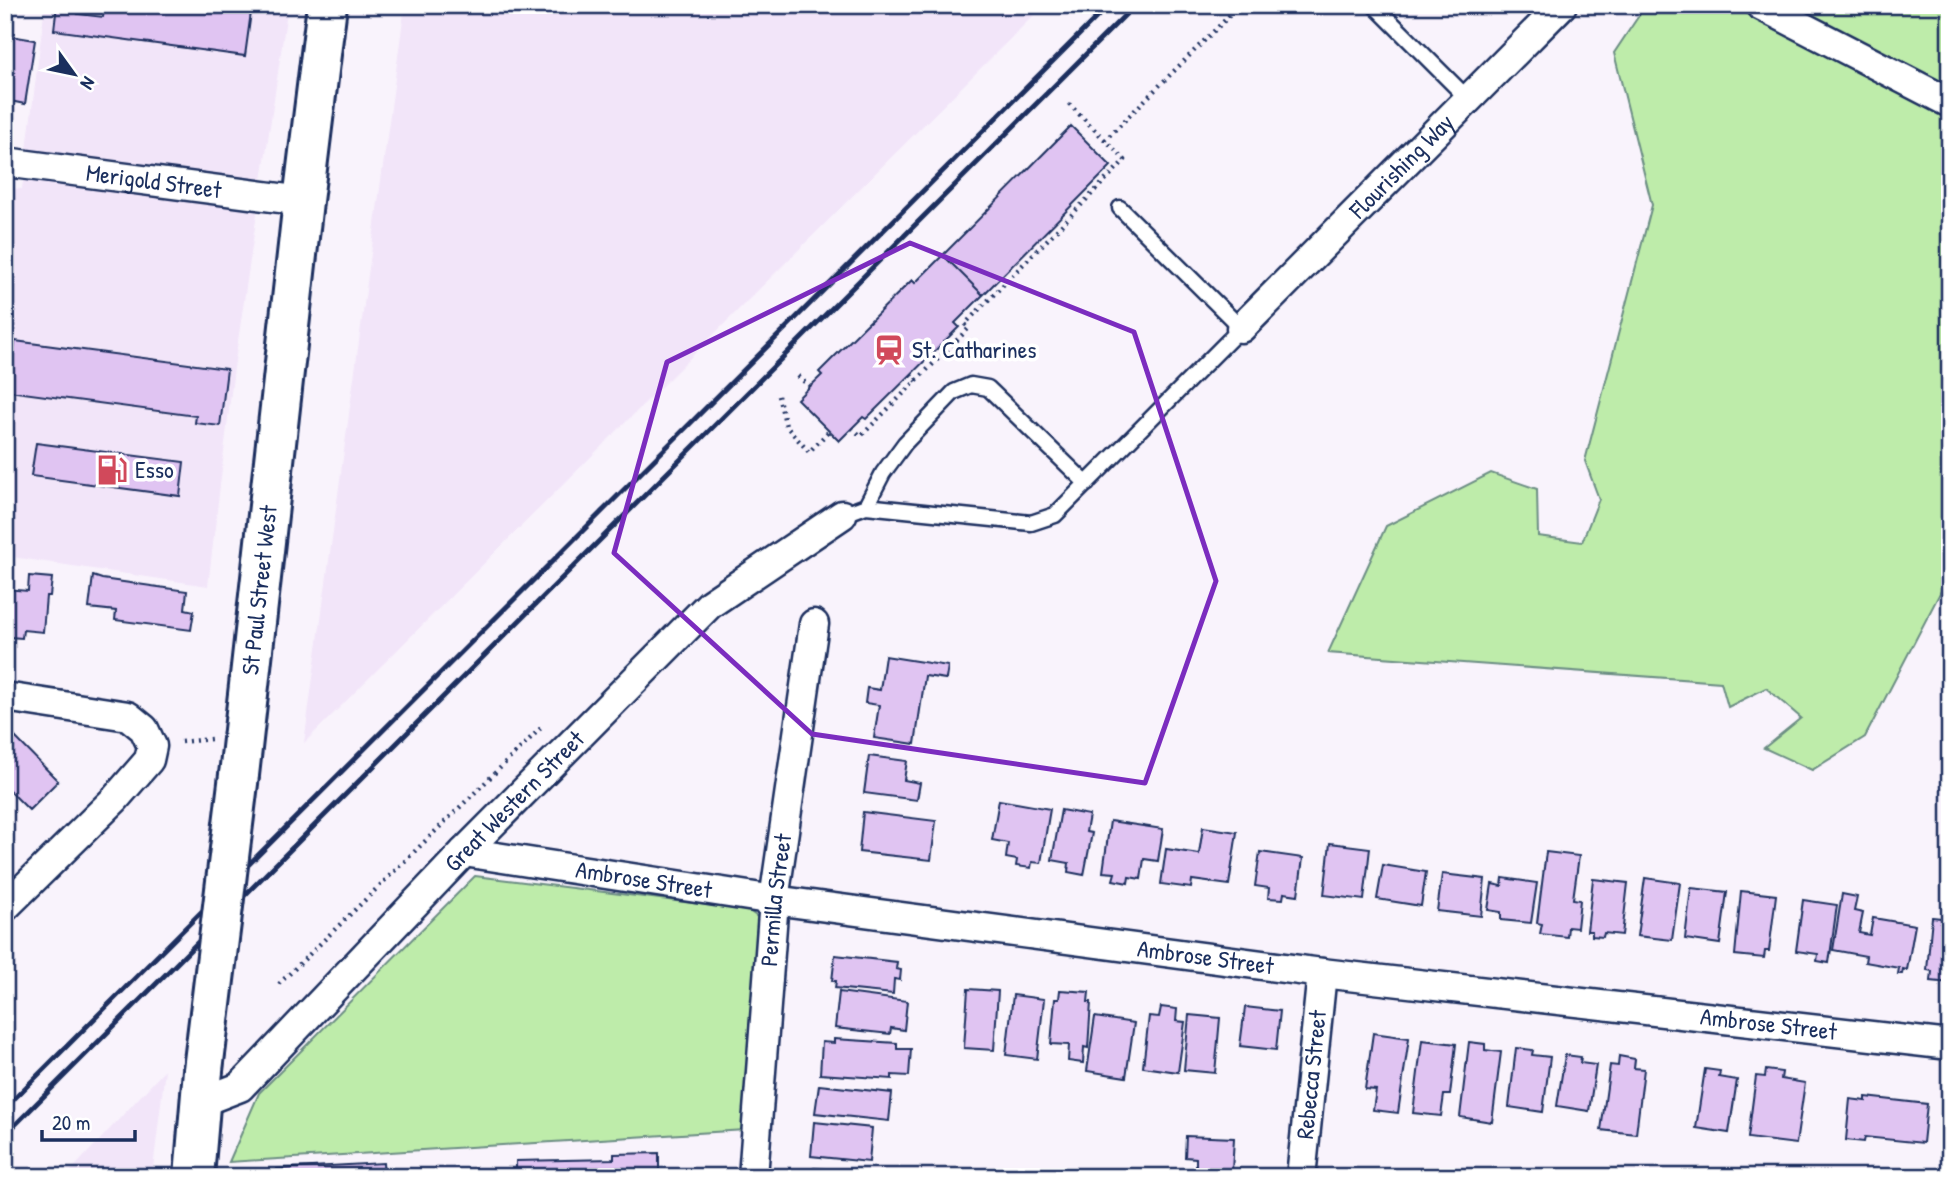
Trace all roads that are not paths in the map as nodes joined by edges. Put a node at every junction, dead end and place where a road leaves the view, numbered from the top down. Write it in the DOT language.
graph roads {
  1 [pos="327,5"];
  2 [pos="1374,5"];
  3 [pos="1562,5"];
  4 [pos="1760,5"];
  5 [pos="1468,99"];
  6 [pos="1950,103"];
  7 [pos="5,162"];
  8 [pos="303,201"];
  9 [pos="1120,208"];
  10 [pos="1241,328"];
  11 [pos="1087,484"];
  12 [pos="854,510"];
  13 [pos="814,624"];
  14 [pos="5,697"];
  15 [pos="464,852"];
  16 [pos="774,900"];
  17 [pos="5,907"];
  18 [pos="1322,973"];
  19 [pos="1950,1045"];
  20 [pos="202,1086"];
  21 [pos="194,1177"];
  22 [pos="753,1177"];
  23 [pos="1301,1177"];
  1 -- 8 [label="main road, St Paul Street West"];
  2 -- 5 [label="lane"];
  3 -- 5 [label="street, Flourishing Way"];
  4 -- 6 [label="street"];
  5 -- 10 [label="street, Flourishing Way"];
  7 -- 8 [label="street, Merigold Street"];
  8 -- 20 [label="main road, St Paul Street West, bridge"];
  9 -- 10 [label="lane"];
  10 -- 11 [label="lane"];
  11 -- 12 [label="lane"];
  11 -- 12 [label="lane"];
  12 -- 15 [label="street, Great Western Street"];
  13 -- 16 [label="street, Permilla Street"];
  14 -- 17 [label="street"];
  15 -- 16 [label="street, Ambrose Street"];
  15 -- 20 [label="street, Great Western Street"];
  16 -- 18 [label="street, Ambrose Street"];
  16 -- 22 [label="street, Permilla Street"];
  18 -- 19 [label="street, Ambrose Street"];
  18 -- 23 [label="street, Rebecca Street"];
  20 -- 21 [label="main road, St Paul Street West"];
}
